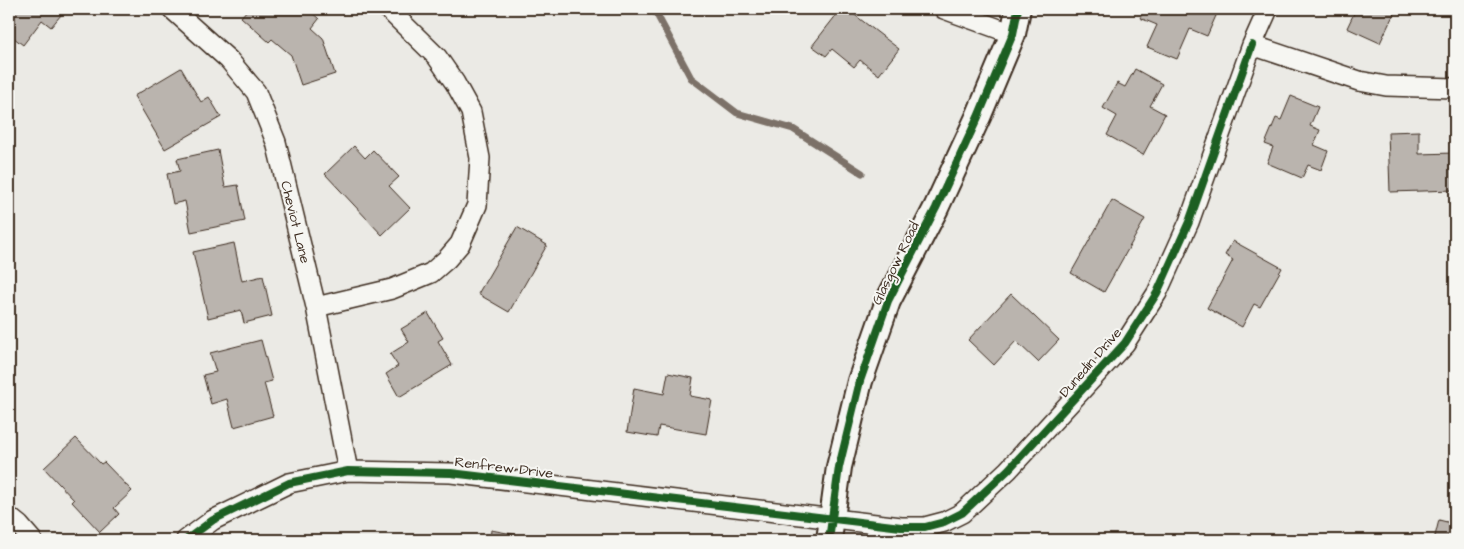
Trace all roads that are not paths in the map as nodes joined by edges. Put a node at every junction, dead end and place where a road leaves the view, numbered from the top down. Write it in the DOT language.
graph roads {
  1 [pos="388,9"];
  2 [pos="944,9"];
  3 [pos="1018,9"];
  4 [pos="1268,9"];
  5 [pos="181,12"];
  6 [pos="1013,34"];
  7 [pos="1252,45"];
  8 [pos="1455,88"];
  9 [pos="316,307"];
  10 [pos="348,472"];
  11 [pos="9,517"];
  12 [pos="831,530"];
  13 [pos="32,540"];
  14 [pos="186,540"];
  1 -- 9 [label="street"];
  2 -- 6 [label="street"];
  3 -- 6 [label="street, Glasgow Road"];
  4 -- 7 [label="street, Dunedin Drive"];
  5 -- 9 [label="street, Cheviot Lane"];
  6 -- 12 [label="street, Glasgow Road"];
  7 -- 8 [label="street"];
  7 -- 12 [label="street, Dunedin Drive"];
  9 -- 10 [label="street, Cheviot Lane"];
  10 -- 12 [label="street, Renfrew Drive"];
  10 -- 14 [label="street, Renfrew Drive"];
  11 -- 13 [label="street"];
}
